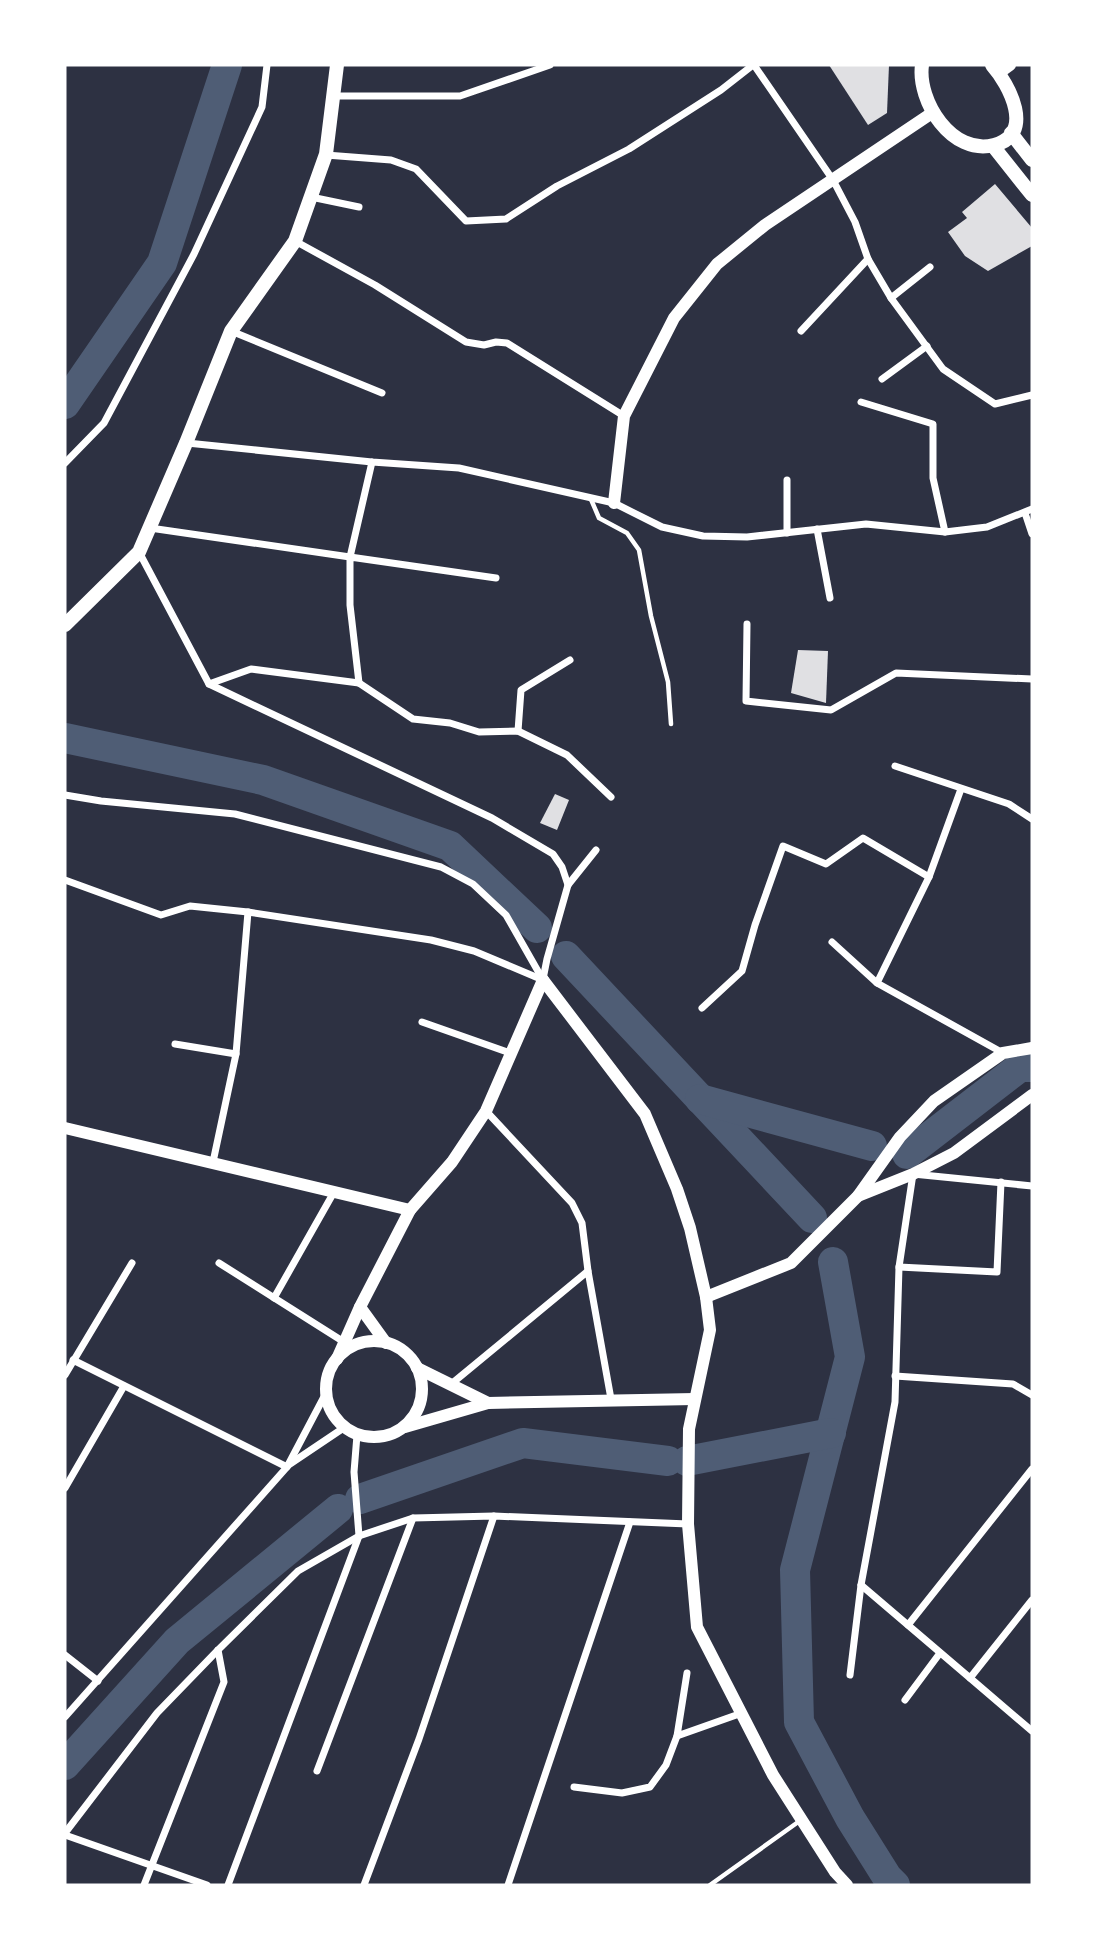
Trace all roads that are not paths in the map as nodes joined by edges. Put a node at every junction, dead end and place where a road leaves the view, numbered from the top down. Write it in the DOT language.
graph roads {
  1 [pos="267,65"];
  2 [pos="337,65"];
  3 [pos="550,65"];
  4 [pos="754,65"];
  5 [pos="922,65"];
  6 [pos="1001,67"];
  7 [pos="334,96"];
  8 [pos="932,113"];
  9 [pos="1011,132"];
  10 [pos="993,146"];
  11 [pos="326,155"];
  12 [pos="1032,160"];
  13 [pos="833,180"];
  14 [pos="1032,195"];
  15 [pos="311,196"];
  16 [pos="359,207"];
  17 [pos="295,241"];
  18 [pos="868,259"];
  19 [pos="930,267"];
  20 [pos="891,298"];
  21 [pos="230,331"];
  22 [pos="801,331"];
  23 [pos="926,346"];
  24 [pos="882,379"];
  25 [pos="382,393"];
  26 [pos="1032,395"];
  27 [pos="861,402"];
  28 [pos="624,416"];
  29 [pos="186,443"];
  30 [pos="372,462"];
  31 [pos="65,463"];
  32 [pos="787,480"];
  33 [pos="590,496"];
  34 [pos="614,503"];
  35 [pos="1029,511"];
  36 [pos="149,528"];
  37 [pos="817,529"];
  38 [pos="945,532"];
  39 [pos="787,533"];
  40 [pos="1032,534"];
  41 [pos="139,552"];
  42 [pos="350,557"];
  43 [pos="496,578"];
  44 [pos="830,598"];
  45 [pos="747,624"];
  46 [pos="65,625"];
  47 [pos="570,660"];
  48 [pos="1032,679"];
  49 [pos="359,683"];
  50 [pos="209,684"];
  51 [pos="671,724"];
  52 [pos="519,731"];
  53 [pos="895,766"];
  54 [pos="961,789"];
  55 [pos="65,795"];
  56 [pos="611,797"];
  57 [pos="1032,819"];
  58 [pos="596,850"];
  59 [pos="929,877"];
  60 [pos="65,880"];
  61 [pos="568,885"];
  62 [pos="248,912"];
  63 [pos="832,942"];
  64 [pos="543,980"];
  65 [pos="877,983"];
  66 [pos="702,1007"];
  67 [pos="422,1022"];
  68 [pos="175,1044"];
  69 [pos="1032,1048"];
  70 [pos="510,1053"];
  71 [pos="1003,1053"];
  72 [pos="236,1054"];
  73 [pos="1032,1095"];
  74 [pos="486,1111"];
  75 [pos="65,1128"];
  76 [pos="213,1162"];
  77 [pos="913,1174"];
  78 [pos="1001,1182"];
  79 [pos="1032,1186"];
  80 [pos="334,1191"];
  81 [pos="858,1196"];
  82 [pos="410,1210"];
  83 [pos="219,1263"];
  84 [pos="132,1264"];
  85 [pos="899,1267"];
  86 [pos="588,1271"];
  87 [pos="706,1297"];
  88 [pos="274,1298"];
  89 [pos="360,1307"];
  90 [pos="344,1342"];
  91 [pos="386,1343"];
  92 [pos="337,1359"];
  93 [pos="73,1360"];
  94 [pos="417,1368"];
  95 [pos="65,1375"];
  96 [pos="895,1376"];
  97 [pos="450,1385"];
  98 [pos="124,1386"];
  99 [pos="326,1393"];
  100 [pos="1032,1395"];
  101 [pos="611,1399"];
  102 [pos="695,1399"];
  103 [pos="488,1403"];
  104 [pos="345,1427"];
  105 [pos="404,1427"];
  106 [pos="357,1435"];
  107 [pos="287,1467"];
  108 [pos="1032,1469"];
  109 [pos="65,1488"];
  110 [pos="494,1516"];
  111 [pos="413,1518"];
  112 [pos="630,1522"];
  113 [pos="688,1524"];
  114 [pos="359,1536"];
  115 [pos="861,1585"];
  116 [pos="1032,1600"];
  117 [pos="908,1625"];
  118 [pos="218,1650"];
  119 [pos="940,1653"];
  120 [pos="65,1656"];
  121 [pos="687,1673"];
  122 [pos="850,1675"];
  123 [pos="970,1678"];
  124 [pos="98,1681"];
  125 [pos="905,1700"];
  126 [pos="742,1713"];
  127 [pos="65,1717"];
  128 [pos="1032,1731"];
  129 [pos="677,1736"];
  130 [pos="317,1771"];
  131 [pos="574,1787"];
  132 [pos="801,1819"];
  133 [pos="65,1834"];
  134 [pos="150,1866"];
  135 [pos="144,1885"];
  136 [pos="207,1885"];
  137 [pos="228,1885"];
  138 [pos="364,1885"];
  139 [pos="508,1885"];
  140 [pos="710,1885"];
  141 [pos="847,1885"];
  1 -- 31 [label="street"];
  2 -- 7 [label="main road"];
  3 -- 7 [label="street"];
  4 -- 11 [label="street"];
  4 -- 13 [label="street"];
  5 -- 8 [label="main road"];
  6 -- 9 [label="main road"];
  7 -- 11 [label="main road"];
  8 -- 10 [label="main road"];
  8 -- 13 [label="main road"];
  9 -- 10 [label="main road"];
  9 -- 12 [label="main road"];
  10 -- 14 [label="main road"];
  11 -- 15 [label="main road"];
  13 -- 18 [label="street"];
  13 -- 28 [label="main road"];
  15 -- 16 [label="street"];
  15 -- 17 [label="main road"];
  17 -- 21 [label="main road"];
  17 -- 28 [label="street"];
  18 -- 20 [label="street"];
  18 -- 22 [label="street"];
  19 -- 20 [label="street"];
  20 -- 23 [label="street"];
  21 -- 25 [label="street"];
  21 -- 29 [label="main road"];
  23 -- 24 [label="street"];
  23 -- 26 [label="street"];
  27 -- 38 [label="street"];
  28 -- 34 [label="main road"];
  29 -- 30 [label="street"];
  29 -- 36 [label="main road"];
  30 -- 33 [label="street"];
  30 -- 42 [label="street"];
  32 -- 39 [label="street"];
  33 -- 34 [label="street"];
  33 -- 51 [label="lane"];
  34 -- 39 [label="street"];
  35 -- 38 [label="street"];
  35 -- 40 [label="street"];
  36 -- 41 [label="main road"];
  36 -- 42 [label="street"];
  37 -- 38 [label="street"];
  37 -- 39 [label="street"];
  37 -- 44 [label="street"];
  41 -- 46 [label="main road"];
  41 -- 50 [label="street"];
  42 -- 43 [label="street"];
  42 -- 49 [label="street"];
  45 -- 48 [label="street"];
  47 -- 52 [label="street"];
  49 -- 50 [label="street"];
  49 -- 52 [label="street"];
  50 -- 61 [label="street"];
  52 -- 56 [label="street"];
  53 -- 54 [label="street"];
  54 -- 57 [label="street"];
  54 -- 59 [label="street"];
  55 -- 64 [label="street"];
  58 -- 61 [label="street"];
  59 -- 65 [label="street"];
  59 -- 66 [label="street"];
  60 -- 62 [label="street"];
  61 -- 64 [label="street"];
  62 -- 64 [label="street"];
  62 -- 72 [label="street"];
  63 -- 65 [label="street"];
  64 -- 70 [label="main road"];
  64 -- 87 [label="main road"];
  65 -- 71 [label="street"];
  67 -- 70 [label="street"];
  68 -- 72 [label="street"];
  69 -- 71 [label="main road"];
  70 -- 74 [label="main road"];
  71 -- 81 [label="main road"];
  72 -- 76 [label="street"];
  73 -- 77 [label="main road"];
  74 -- 82 [label="main road"];
  74 -- 86 [label="street"];
  75 -- 76 [label="main road"];
  76 -- 80 [label="main road"];
  77 -- 78 [label="street"];
  77 -- 81 [label="main road"];
  77 -- 85 [label="street"];
  78 -- 79 [label="street"];
  78 -- 85 [label="street"];
  80 -- 82 [label="main road"];
  80 -- 88 [label="street"];
  81 -- 87 [label="main road"];
  82 -- 89 [label="main road"];
  83 -- 88 [label="street"];
  84 -- 93 [label="street"];
  85 -- 96 [label="street"];
  86 -- 97 [label="street"];
  86 -- 101 [label="street"];
  87 -- 102 [label="main road"];
  88 -- 90 [label="street"];
  89 -- 90 [label="main road"];
  89 -- 91 [label="main road"];
  90 -- 92 [label="main road"];
  91 -- 92 [label="main road"];
  91 -- 94 [label="main road"];
  92 -- 99 [label="main road"];
  93 -- 95 [label="street"];
  93 -- 98 [label="street"];
  94 -- 97 [label="main road"];
  94 -- 105 [label="main road"];
  96 -- 100 [label="street"];
  96 -- 115 [label="street"];
  97 -- 103 [label="main road"];
  98 -- 107 [label="street"];
  98 -- 109 [label="street"];
  99 -- 104 [label="main road"];
  99 -- 107 [label="street"];
  101 -- 102 [label="main road"];
  101 -- 103 [label="main road"];
  102 -- 113 [label="main road"];
  103 -- 105 [label="main road"];
  104 -- 106 [label="main road"];
  104 -- 107 [label="street"];
  105 -- 106 [label="main road"];
  106 -- 114 [label="street"];
  107 -- 124 [label="street"];
  108 -- 117 [label="street"];
  110 -- 111 [label="street"];
  110 -- 112 [label="street"];
  110 -- 138 [label="street"];
  111 -- 114 [label="street"];
  111 -- 130 [label="street"];
  112 -- 113 [label="street"];
  112 -- 139 [label="street"];
  113 -- 126 [label="main road"];
  114 -- 118 [label="street"];
  114 -- 137 [label="street"];
  115 -- 117 [label="street"];
  115 -- 122 [label="street"];
  116 -- 123 [label="street"];
  117 -- 119 [label="street"];
  118 -- 133 [label="street"];
  118 -- 134 [label="street"];
  119 -- 123 [label="street"];
  119 -- 125 [label="street"];
  120 -- 124 [label="street"];
  121 -- 129 [label="street"];
  123 -- 128 [label="street"];
  124 -- 127 [label="street"];
  126 -- 129 [label="street"];
  126 -- 132 [label="main road"];
  129 -- 131 [label="street"];
  132 -- 140 [label="lane"];
  132 -- 141 [label="main road"];
  133 -- 134 [label="street"];
  134 -- 135 [label="street"];
  134 -- 136 [label="street"];
}
